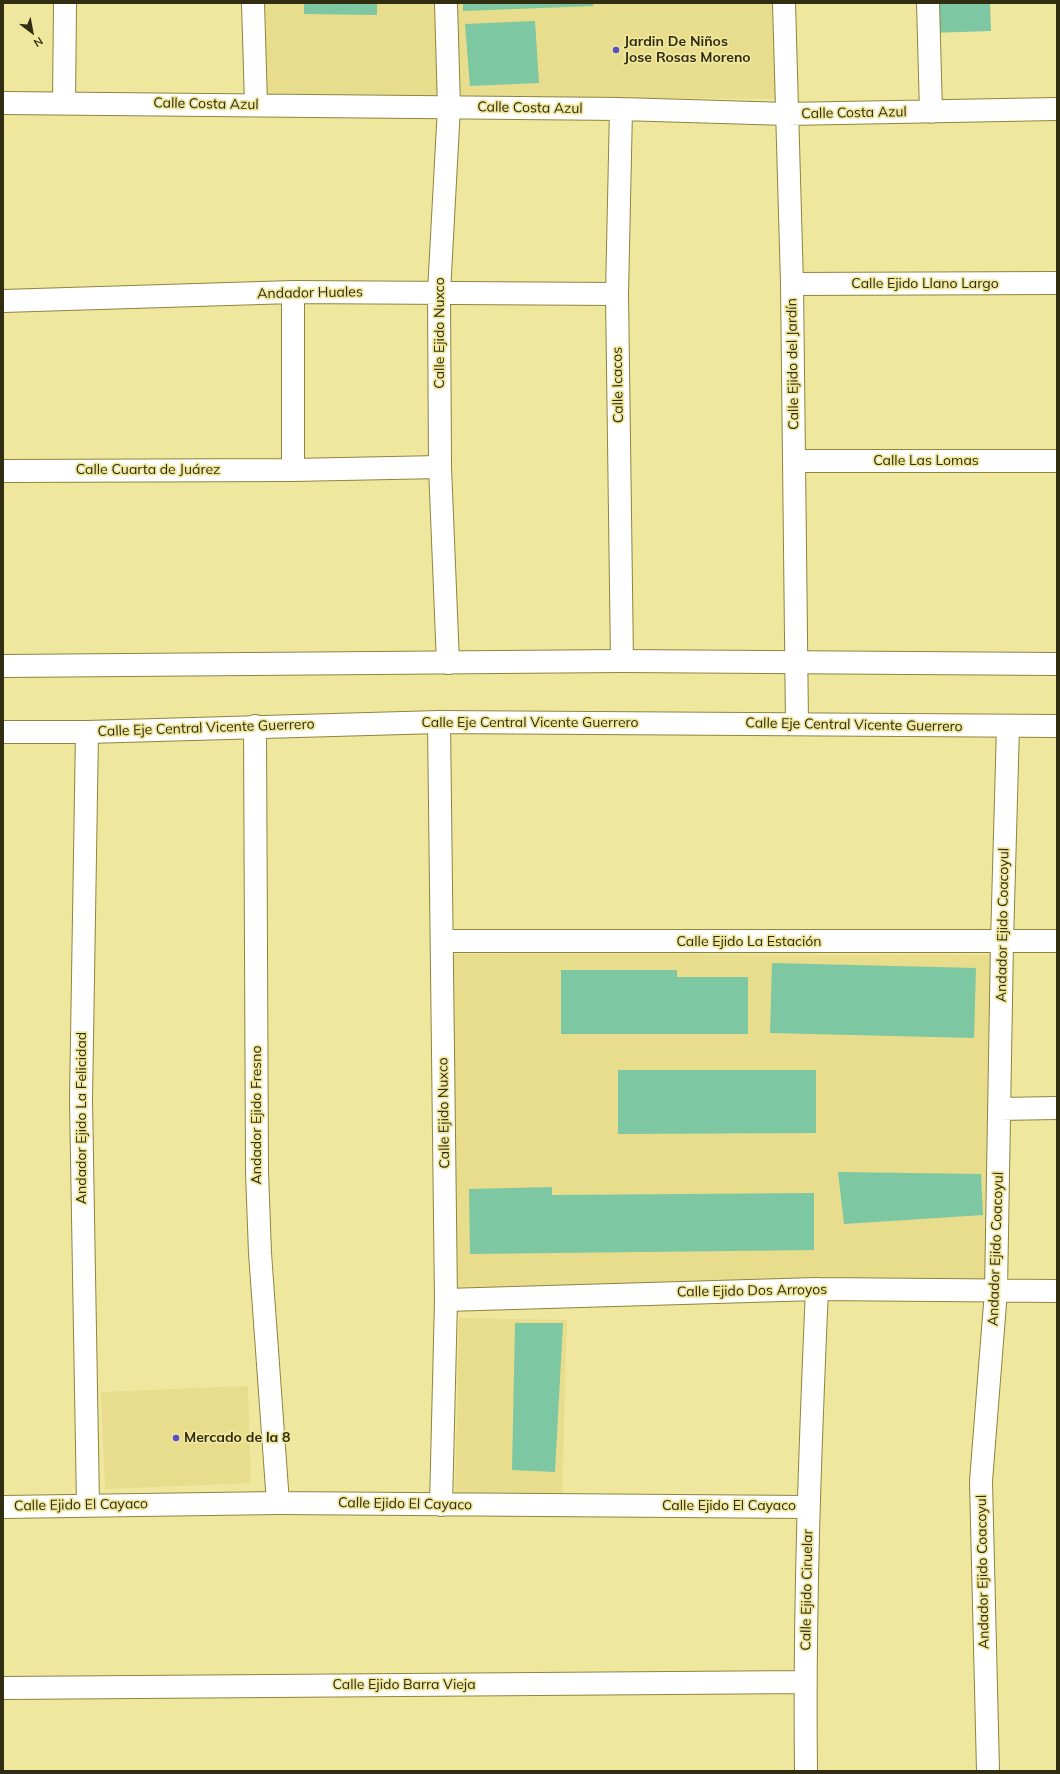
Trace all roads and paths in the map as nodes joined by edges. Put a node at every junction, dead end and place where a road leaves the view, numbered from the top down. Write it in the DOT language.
graph roads {
  1 [pos="65,3"];
  2 [pos="253,3"];
  3 [pos="446,3"];
  4 [pos="784,3"];
  5 [pos="928,3"];
  6 [pos="3,103"];
  7 [pos="64,103"];
  8 [pos="256,104"];
  9 [pos="449,107"];
  10 [pos="621,109"];
  11 [pos="1057,109"];
  12 [pos="930,112"];
  13 [pos="787,114"];
  14 [pos="1057,283"];
  15 [pos="792,284"];
  16 [pos="293,292"];
  17 [pos="439,292"];
  18 [pos="617,294"];
  19 [pos="3,301"];
  20 [pos="795,461"];
  21 [pos="1057,461"];
  22 [pos="440,467"];
  23 [pos="293,470"];
  24 [pos="3,471"];
  25 [pos="622,661"];
  26 [pos="448,663"];
  27 [pos="797,663"];
  28 [pos="1057,664"];
  29 [pos="3,666"];
  30 [pos="439,722"];
  31 [pos="797,724"];
  32 [pos="255,726"];
  33 [pos="1008,726"];
  34 [pos="1057,726"];
  35 [pos="3,732"];
  36 [pos="87,732"];
  37 [pos="442,941"];
  38 [pos="1057,941"];
  39 [pos="1002,942"];
  40 [pos="1057,1108"];
  41 [pos="999,1109"];
  42 [pos="817,1289"];
  43 [pos="1057,1291"];
  44 [pos="996,1292"];
  45 [pos="446,1300"];
  46 [pos="278,1503"];
  47 [pos="88,1505"];
  48 [pos="441,1505"];
  49 [pos="3,1507"];
  50 [pos="808,1507"];
  51 [pos="805,1682"];
  52 [pos="3,1688"];
  53 [pos="806,1771"];
  54 [pos="988,1771"];
  1 -- 7 [label="street"];
  2 -- 8 [label="street"];
  3 -- 9 [label="street, Calle Ejido Nuxco"];
  4 -- 13 [label="street, Calle Ejido del Jardín"];
  5 -- 12 [label="street"];
  6 -- 7 [label="street, Calle Costa Azul"];
  7 -- 8 [label="street, Calle Costa Azul"];
  8 -- 9 [label="street, Calle Costa Azul"];
  9 -- 10 [label="street, Calle Costa Azul"];
  9 -- 17 [label="street, Calle Ejido Nuxco"];
  10 -- 13 [label="street, Calle Costa Azul"];
  10 -- 18 [label="street, Calle Icacos"];
  11 -- 12 [label="street, Calle Costa Azul"];
  12 -- 13 [label="street, Calle Costa Azul"];
  13 -- 15 [label="street, Calle Ejido del Jardín"];
  14 -- 15 [label="street, Calle Ejido Llano Largo"];
  15 -- 20 [label="street, Calle Ejido del Jardín"];
  16 -- 17 [label="street, Andador Huales"];
  16 -- 19 [label="street, Andador Huales"];
  16 -- 23 [label="street"];
  17 -- 18 [label="street, Andador Huales"];
  17 -- 22 [label="street, Calle Ejido Nuxco"];
  18 -- 25 [label="street, Calle Icacos"];
  20 -- 21 [label="street, Calle Las Lomas"];
  20 -- 27 [label="street, Calle Ejido del Jardín"];
  22 -- 23 [label="street, Calle Cuarta de Juárez"];
  22 -- 26 [label="street, Calle Ejido Nuxco"];
  23 -- 24 [label="street, Calle Cuarta de Juárez"];
  25 -- 26 [label="street"];
  25 -- 27 [label="street"];
  26 -- 29 [label="street"];
  27 -- 28 [label="street"];
  27 -- 31 [label="street, Calle Ejido del Jardín"];
  30 -- 31 [label="street, Calle Eje Central Vicente Guerrero"];
  30 -- 32 [label="street, Calle Eje Central Vicente Guerrero"];
  30 -- 37 [label="street, Calle Ejido Nuxco"];
  31 -- 33 [label="street, Calle Eje Central Vicente Guerrero"];
  32 -- 36 [label="street, Calle Eje Central Vicente Guerrero"];
  32 -- 46 [label="street, Andador Ejido Fresno"];
  33 -- 34 [label="street, Calle Eje Central Vicente Guerrero"];
  33 -- 39 [label="street, Andador Ejido Coacoyul"];
  35 -- 36 [label="street, Calle Eje Central Vicente Guerrero"];
  36 -- 47 [label="street, Andador Ejido La Felicidad"];
  37 -- 39 [label="street, Calle Ejido La Estación"];
  37 -- 45 [label="street, Calle Ejido Nuxco"];
  38 -- 39 [label="street, Calle Ejido La Estación"];
  39 -- 41 [label="street, Andador Ejido Coacoyul"];
  40 -- 41 [label="street"];
  41 -- 44 [label="street, Andador Ejido Coacoyul"];
  42 -- 44 [label="street, Calle Ejido Dos Arroyos"];
  42 -- 45 [label="street, Calle Ejido Dos Arroyos"];
  42 -- 50 [label="street, Calle Ejido Ciruelar"];
  43 -- 44 [label="street, Calle Ejido Dos Arroyos"];
  44 -- 54 [label="street, Andador Ejido Coacoyul"];
  45 -- 48 [label="street, Calle Ejido Nuxco"];
  46 -- 47 [label="street, Calle Ejido El Cayaco"];
  46 -- 48 [label="street, Calle Ejido El Cayaco"];
  47 -- 49 [label="street, Calle Ejido El Cayaco"];
  48 -- 50 [label="street, Calle Ejido El Cayaco"];
  50 -- 51 [label="street, Calle Ejido Ciruelar"];
  51 -- 52 [label="street, Calle Ejido Barra Vieja"];
  51 -- 53 [label="street, Calle Ejido Ciruelar"];
}
